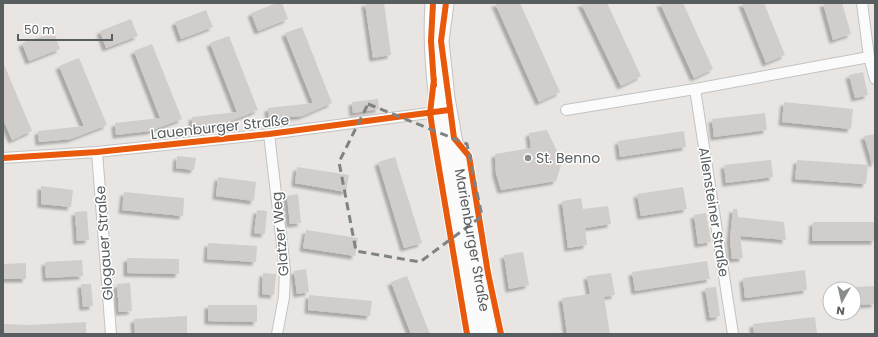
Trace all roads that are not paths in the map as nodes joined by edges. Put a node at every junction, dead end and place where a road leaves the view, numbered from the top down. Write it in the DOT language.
graph roads {
  1 [pos="432,3"];
  2 [pos="446,3"];
  3 [pos="862,3"];
  4 [pos="869,57"];
  5 [pos="875,79"];
  6 [pos="695,89"];
  7 [pos="566,110"];
  8 [pos="444,111"];
  9 [pos="269,134"];
  10 [pos="97,152"];
  11 [pos="3,158"];
  12 [pos="111,334"];
  13 [pos="276,334"];
  14 [pos="477,334"];
  15 [pos="489,334"];
  16 [pos="733,334"];
  1 -- 8 [label="street, Marienburger Straße"];
  2 -- 8 [label="street, Marienburger Straße"];
  3 -- 4 [label="street"];
  4 -- 5 [label="street"];
  4 -- 6 [label="street"];
  6 -- 7 [label="street"];
  6 -- 16 [label="street, Allensteiner Straße"];
  8 -- 9 [label="street, Lauenburger Straße"];
  8 -- 14 [label="street, Marienburger Straße"];
  8 -- 15 [label="street, Marienburger Straße"];
  9 -- 10 [label="street, Lauenburger Straße"];
  9 -- 13 [label="street, Glatzer Weg"];
  10 -- 11 [label="street, Lauenburger Straße"];
  10 -- 12 [label="street, Glogauer Straße"];
}
